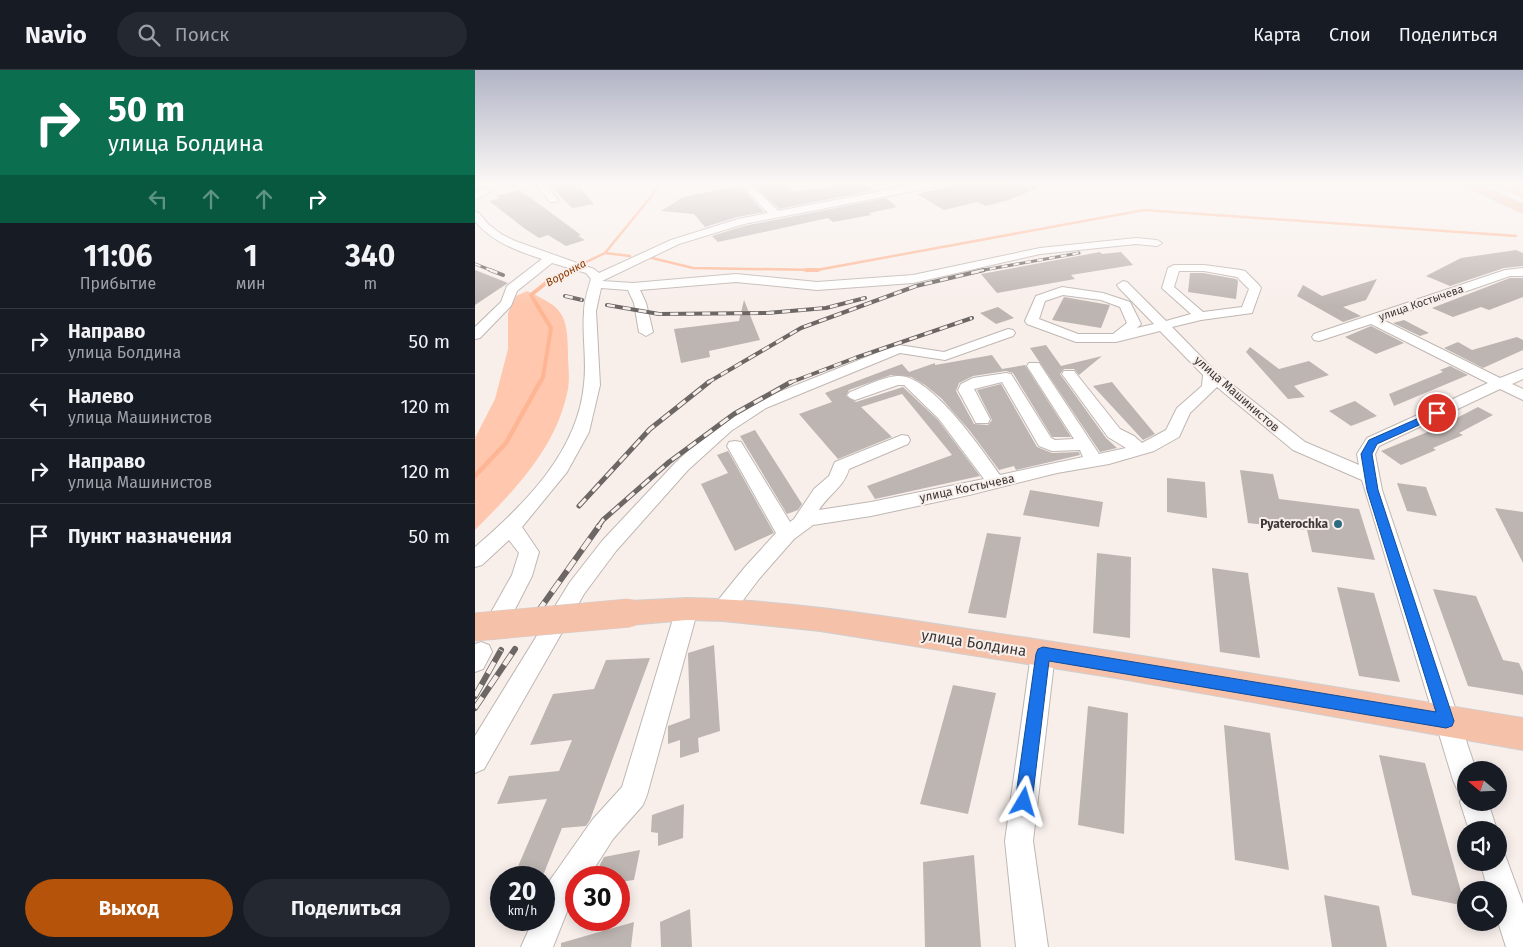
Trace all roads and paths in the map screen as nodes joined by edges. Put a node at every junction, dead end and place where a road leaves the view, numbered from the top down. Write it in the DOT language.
graph roads {
  1 [pos="483,224"];
  2 [pos="732,224"];
  3 [pos="1157,243"];
  4 [pos="552,257"];
  5 [pos="1523,272"];
  6 [pos="595,277"];
  7 [pos="1123,285"];
  8 [pos="633,287"];
  9 [pos="1200,316"];
  10 [pos="1372,320"];
  11 [pos="1162,325"];
  12 [pos="647,332"];
  13 [pos="1008,333"];
  14 [pos="475,335"];
  15 [pos="1319,337"];
  16 [pos="1116,338"];
  17 [pos="1034,366"];
  18 [pos="1523,373"];
  19 [pos="1069,374"];
  20 [pos="1210,374"];
  21 [pos="1501,383"];
  22 [pos="855,395"];
  23 [pos="1523,395"];
  24 [pos="983,418"];
  25 [pos="902,440"];
  26 [pos="1085,444"];
  27 [pos="735,446"];
  28 [pos="1137,450"];
  29 [pos="1094,460"];
  30 [pos="1370,476"];
  31 [pos="995,482"];
  32 [pos="802,522"];
  33 [pos="511,527"];
  34 [pos="787,534"];
  35 [pos="475,559"];
  36 [pos="687,610"];
  37 [pos="723,610"];
  38 [pos="500,616"];
  39 [pos="477,647"];
  40 [pos="1043,654"];
  41 [pos="1446,721"];
  42 [pos="1523,734"];
  43 [pos="475,760"];
  44 [pos="1460,761"];
  45 [pos="1497,871"];
  46 [pos="537,947"];
  47 [pos="1032,947"];
  48 [pos="1522,947"];
  1 -- 4 [label="street"];
  2 -- 6 [label="street"];
  3 -- 8 [label="street"];
  4 -- 6 [label="street"];
  4 -- 14 [label="street"];
  5 -- 10 [label="street, улица Костычева"];
  6 -- 8 [label="street"];
  6 -- 33 [label="street"];
  7 -- 11 [label="street, улица Машинистов"];
  8 -- 12 [label="street"];
  9 -- 9 [label="street"];
  9 -- 11 [label="street"];
  10 -- 15 [label="street, улица Костычева"];
  10 -- 21 [label="street"];
  11 -- 16 [label="street"];
  11 -- 20 [label="street, улица Машинистов"];
  13 -- 43 [label="street"];
  16 -- 16 [label="street"];
  17 -- 26 [label="street"];
  18 -- 21 [label="street"];
  19 -- 28 [label="street"];
  20 -- 28 [label="street, улица Костычева"];
  20 -- 30 [label="street, улица Машинистов"];
  21 -- 23 [label="street"];
  21 -- 30 [label="street"];
  22 -- 31 [label="street"];
  24 -- 26 [label="street"];
  25 -- 32 [label="street"];
  26 -- 29 [label="street"];
  27 -- 34 [label="street"];
  28 -- 29 [label="street, улица Костычева"];
  29 -- 31 [label="street, улица Костычева"];
  30 -- 41 [label="street"];
  31 -- 32 [label="street, улица Костычева"];
  32 -- 34 [label="street, улица Костычева"];
  33 -- 35 [label="street"];
  33 -- 38 [label="street"];
  34 -- 37 [label="street, улица Костычева"];
  36 -- 37 [label="main road, улица Болдина"];
  36 -- 39 [label="main road, улица Болдина, bridge"];
  36 -- 46 [label="street"];
  37 -- 40 [label="main road, улица Болдина"];
  40 -- 41 [label="main road, улица Болдина"];
  40 -- 47 [label="street"];
  41 -- 42 [label="main road, улица Болдина"];
  41 -- 44 [label="street"];
  45 -- 48 [label="street"];
}
